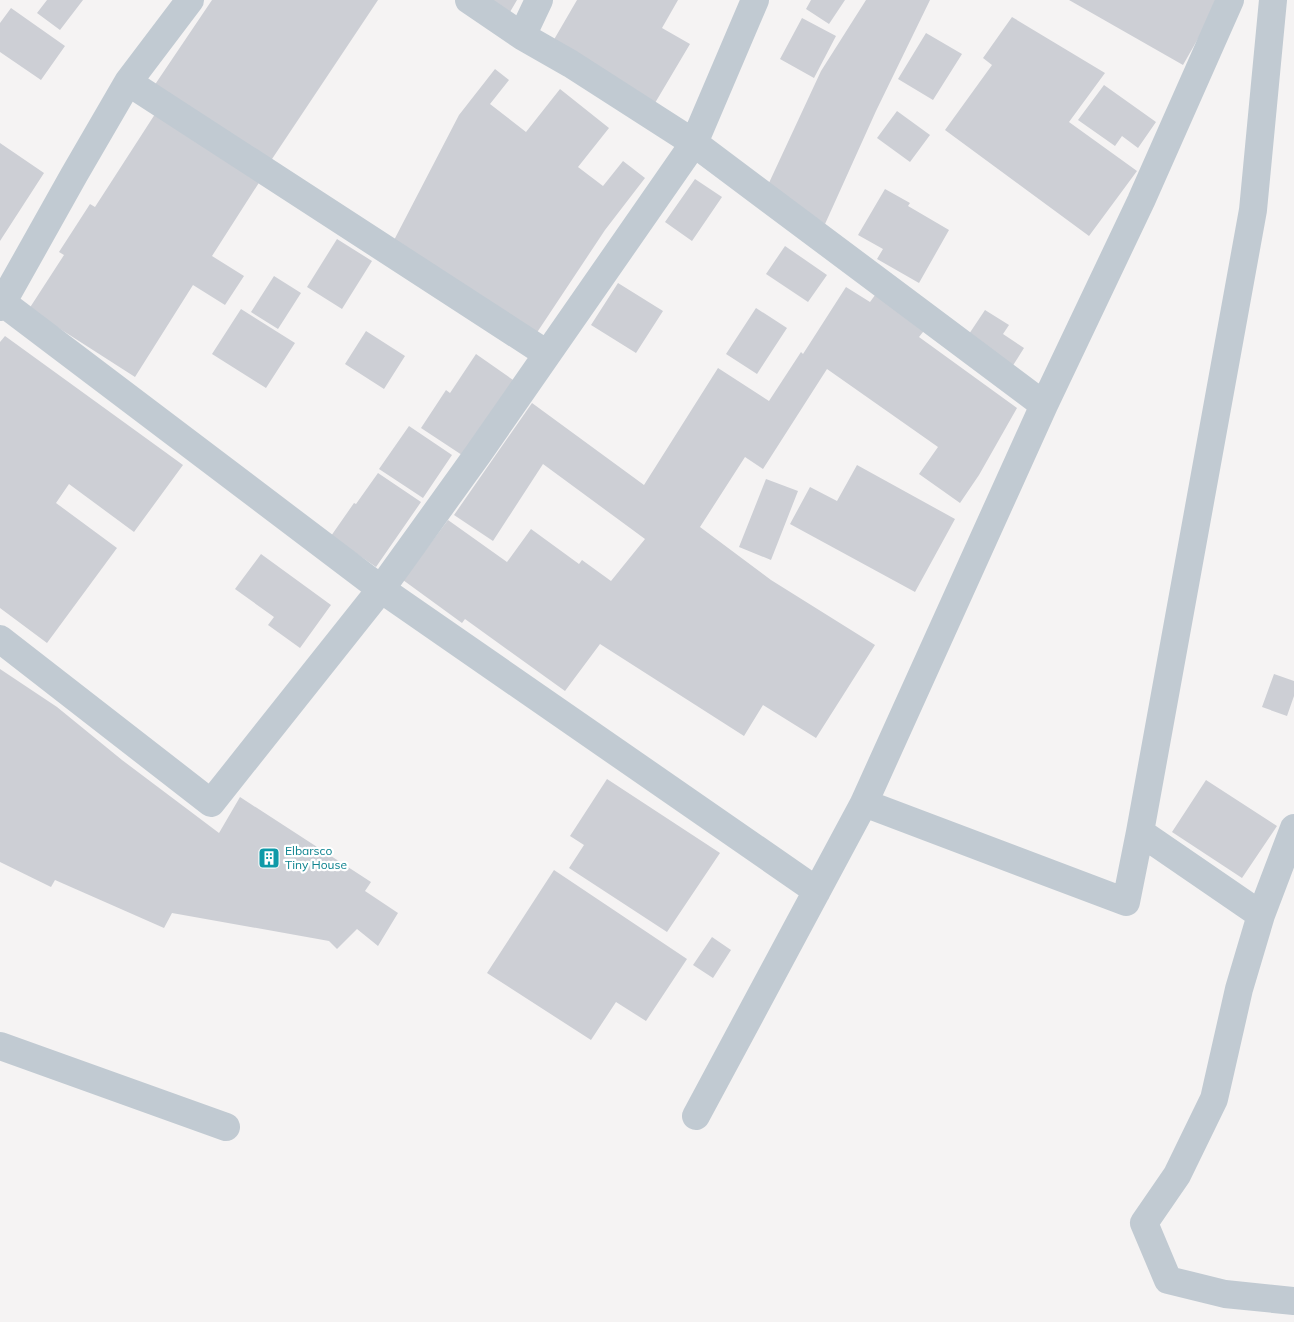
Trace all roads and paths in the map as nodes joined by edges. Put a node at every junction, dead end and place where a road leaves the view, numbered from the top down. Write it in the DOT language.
graph roads {
  1 [pos="190,0"];
  2 [pos="469,0"];
  3 [pos="539,0"];
  4 [pos="755,0"];
  5 [pos="1230,0"];
  6 [pos="1272,0"];
  7 [pos="522,36"];
  8 [pos="128,82"];
  9 [pos="694,143"];
  10 [pos="2,305"];
  11 [pos="547,354"];
  12 [pos="1044,405"];
  13 [pos="381,589"];
  14 [pos="0,640"];
  15 [pos="864,803"];
  16 [pos="1294,828"];
  17 [pos="1140,832"];
  18 [pos="817,891"];
  19 [pos="1260,914"];
  20 [pos="0,1046"];
  21 [pos="696,1116"];
  22 [pos="226,1127"];
  23 [pos="1294,1301"];
  1 -- 8 [label="street"];
  2 -- 7 [label="street"];
  3 -- 7 [label="street"];
  4 -- 9 [label="street"];
  5 -- 12 [label="street"];
  6 -- 17 [label="street"];
  7 -- 9 [label="street"];
  8 -- 10 [label="street"];
  8 -- 11 [label="street"];
  9 -- 11 [label="street"];
  9 -- 12 [label="street"];
  10 -- 13 [label="street"];
  11 -- 13 [label="street"];
  12 -- 15 [label="street"];
  13 -- 14 [label="street"];
  13 -- 18 [label="street"];
  15 -- 17 [label="street"];
  15 -- 18 [label="street"];
  16 -- 19 [label="street"];
  17 -- 19 [label="street"];
  18 -- 21 [label="street"];
  19 -- 23 [label="street"];
  20 -- 22 [label="street"];
}
